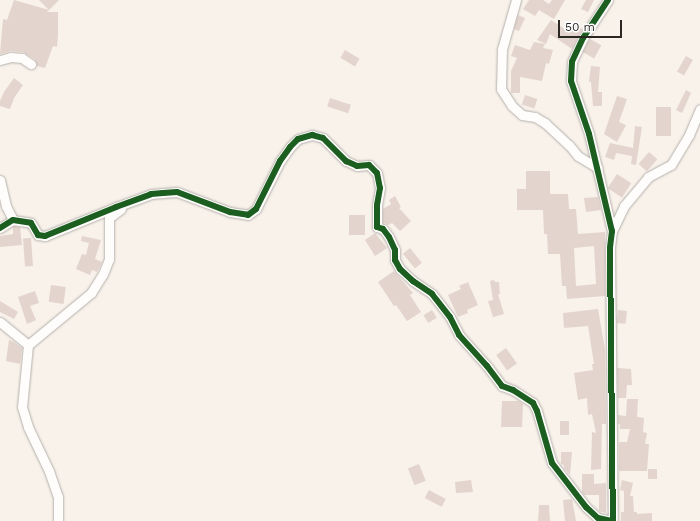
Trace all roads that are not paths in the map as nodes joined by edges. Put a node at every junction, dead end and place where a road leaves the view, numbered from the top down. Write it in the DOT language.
graph roads {
  1 [pos="516,0"];
  2 [pos="608,0"];
  3 [pos="0,60"];
  4 [pos="31,64"];
  5 [pos="700,110"];
  6 [pos="598,168"];
  7 [pos="0,180"];
  8 [pos="130,202"];
  9 [pos="13,220"];
  10 [pos="0,228"];
  11 [pos="612,231"];
  12 [pos="0,322"];
  13 [pos="28,345"];
  14 [pos="58,521"];
  15 [pos="612,521"];
  1 -- 6 [label="street"];
  2 -- 6 [label="street"];
  3 -- 4 [label="street"];
  5 -- 11 [label="street"];
  6 -- 11 [label="street"];
  7 -- 9 [label="street"];
  8 -- 9 [label="street"];
  8 -- 13 [label="street"];
  8 -- 15 [label="street"];
  9 -- 10 [label="street"];
  11 -- 15 [label="street"];
  12 -- 13 [label="street"];
  13 -- 14 [label="street"];
}
